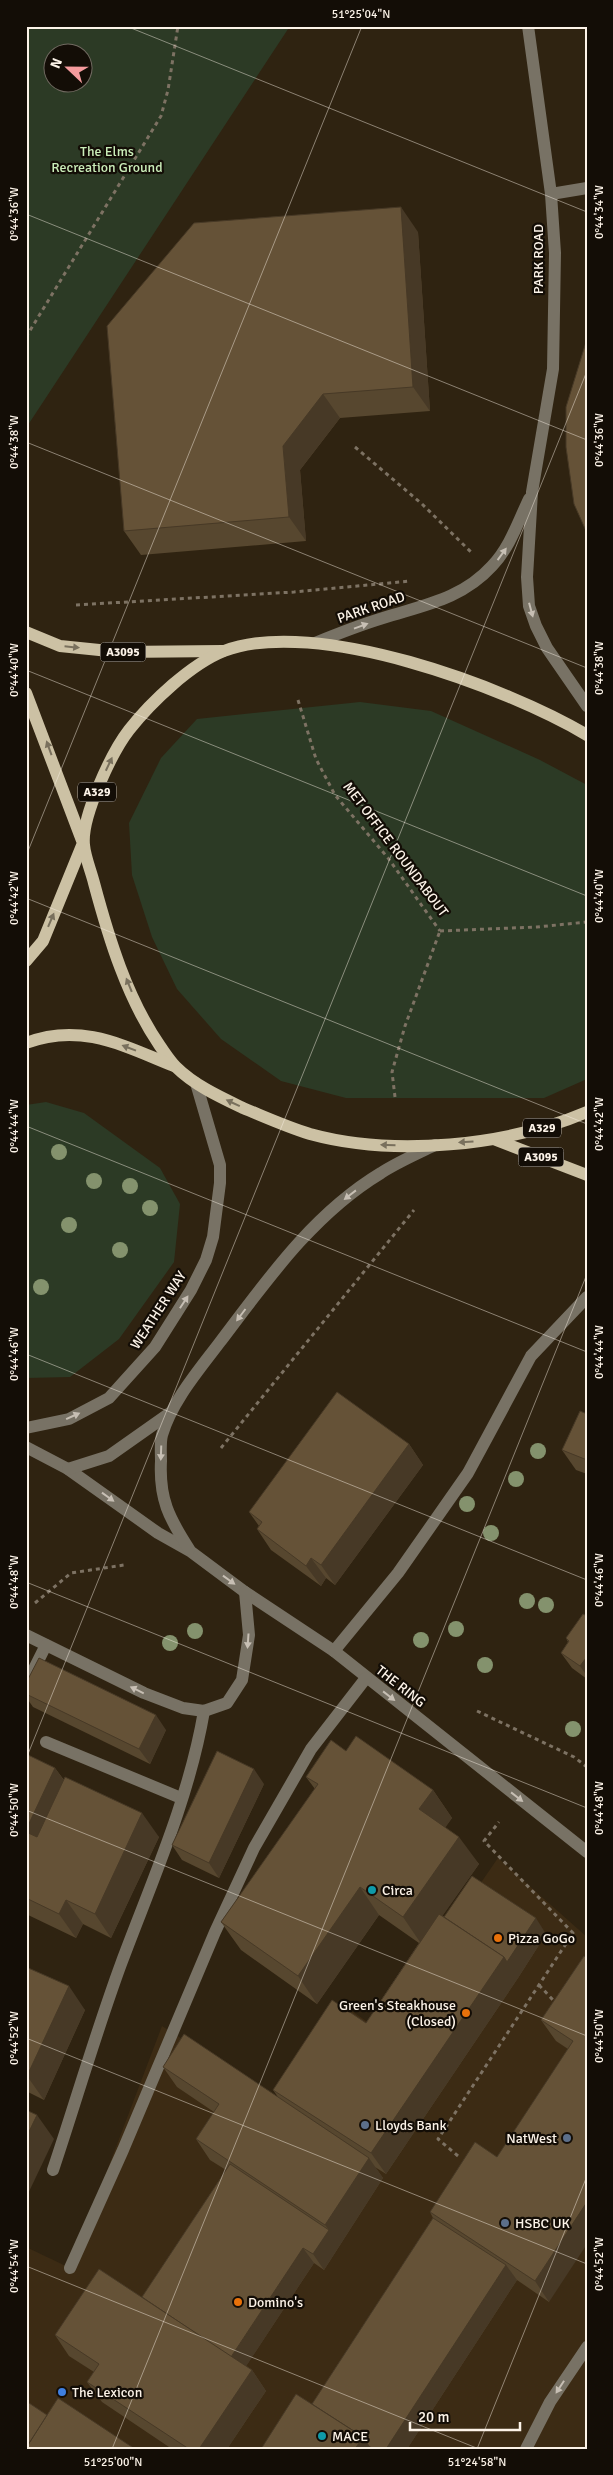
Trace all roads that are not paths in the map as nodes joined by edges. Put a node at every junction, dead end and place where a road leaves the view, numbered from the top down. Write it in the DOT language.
graph roads {
  1 [pos="528,26"];
  2 [pos="587,188"];
  3 [pos="551,194"];
  4 [pos="532,492"];
  5 [pos="26,632"];
  6 [pos="315,642"];
  7 [pos="224,651"];
  8 [pos="26,693"];
  9 [pos="587,706"];
  10 [pos="587,735"];
  11 [pos="83,843"];
  12 [pos="26,962"];
  13 [pos="26,1043"];
  14 [pos="174,1066"];
  15 [pos="196,1083"];
  16 [pos="587,1112"];
  17 [pos="495,1140"];
  18 [pos="437,1143"];
  19 [pos="587,1176"];
  20 [pos="587,1297"];
  21 [pos="170,1413"];
  22 [pos="26,1428"];
  23 [pos="26,1448"];
  24 [pos="68,1469"];
  25 [pos="190,1551"];
  26 [pos="245,1592"];
  27 [pos="26,1636"];
  28 [pos="46,1645"];
  29 [pos="334,1652"];
  30 [pos="366,1678"];
  31 [pos="26,1684"];
  32 [pos="204,1711"];
  33 [pos="46,1742"];
  34 [pos="181,1798"];
  35 [pos="587,1852"];
  36 [pos="53,2170"];
  37 [pos="70,2268"];
  38 [pos="587,2347"];
  39 [pos="526,2449"];
  1 -- 3 [label="street, PARK ROAD"];
  2 -- 3 [label="street"];
  3 -- 4 [label="street, PARK ROAD"];
  6 -- 4 [label="street, PARK ROAD, one-way"];
  4 -- 9 [label="street, PARK ROAD, one-way"];
  5 -- 7 [label="main road, A3095, one-way"];
  6 -- 7 [label="main road, A329"];
  6 -- 10 [label="main road, A329"];
  11 -- 7 [label="main road, A329, one-way"];
  11 -- 8 [label="main road, one-way"];
  12 -- 11 [label="main road, A329, one-way"];
  14 -- 11 [label="main road, A329, one-way"];
  14 -- 13 [label="main road, A329, one-way"];
  14 -- 15 [label="main road, A329"];
  18 -- 15 [label="main road, A329, one-way"];
  22 -- 15 [label="street, WEATHER WAY, one-way"];
  16 -- 17 [label="main road, A329"];
  17 -- 18 [label="main road, A329, one-way"];
  17 -- 19 [label="main road, A3095"];
  18 -- 21 [label="street, one-way"];
  20 -- 29 [label="street"];
  21 -- 24 [label="street"];
  21 -- 25 [label="street, one-way"];
  23 -- 24 [label="street"];
  24 -- 25 [label="street, one-way"];
  25 -- 26 [label="street, THE RING, one-way"];
  26 -- 29 [label="street, THE RING"];
  26 -- 32 [label="street, one-way"];
  27 -- 28 [label="street"];
  28 -- 31 [label="street"];
  32 -- 28 [label="street, one-way"];
  29 -- 30 [label="street, THE RING"];
  30 -- 35 [label="street, THE RING, one-way"];
  30 -- 37 [label="street"];
  32 -- 34 [label="street"];
  33 -- 34 [label="street"];
  34 -- 36 [label="street"];
  38 -- 39 [label="street, one-way"];
}
